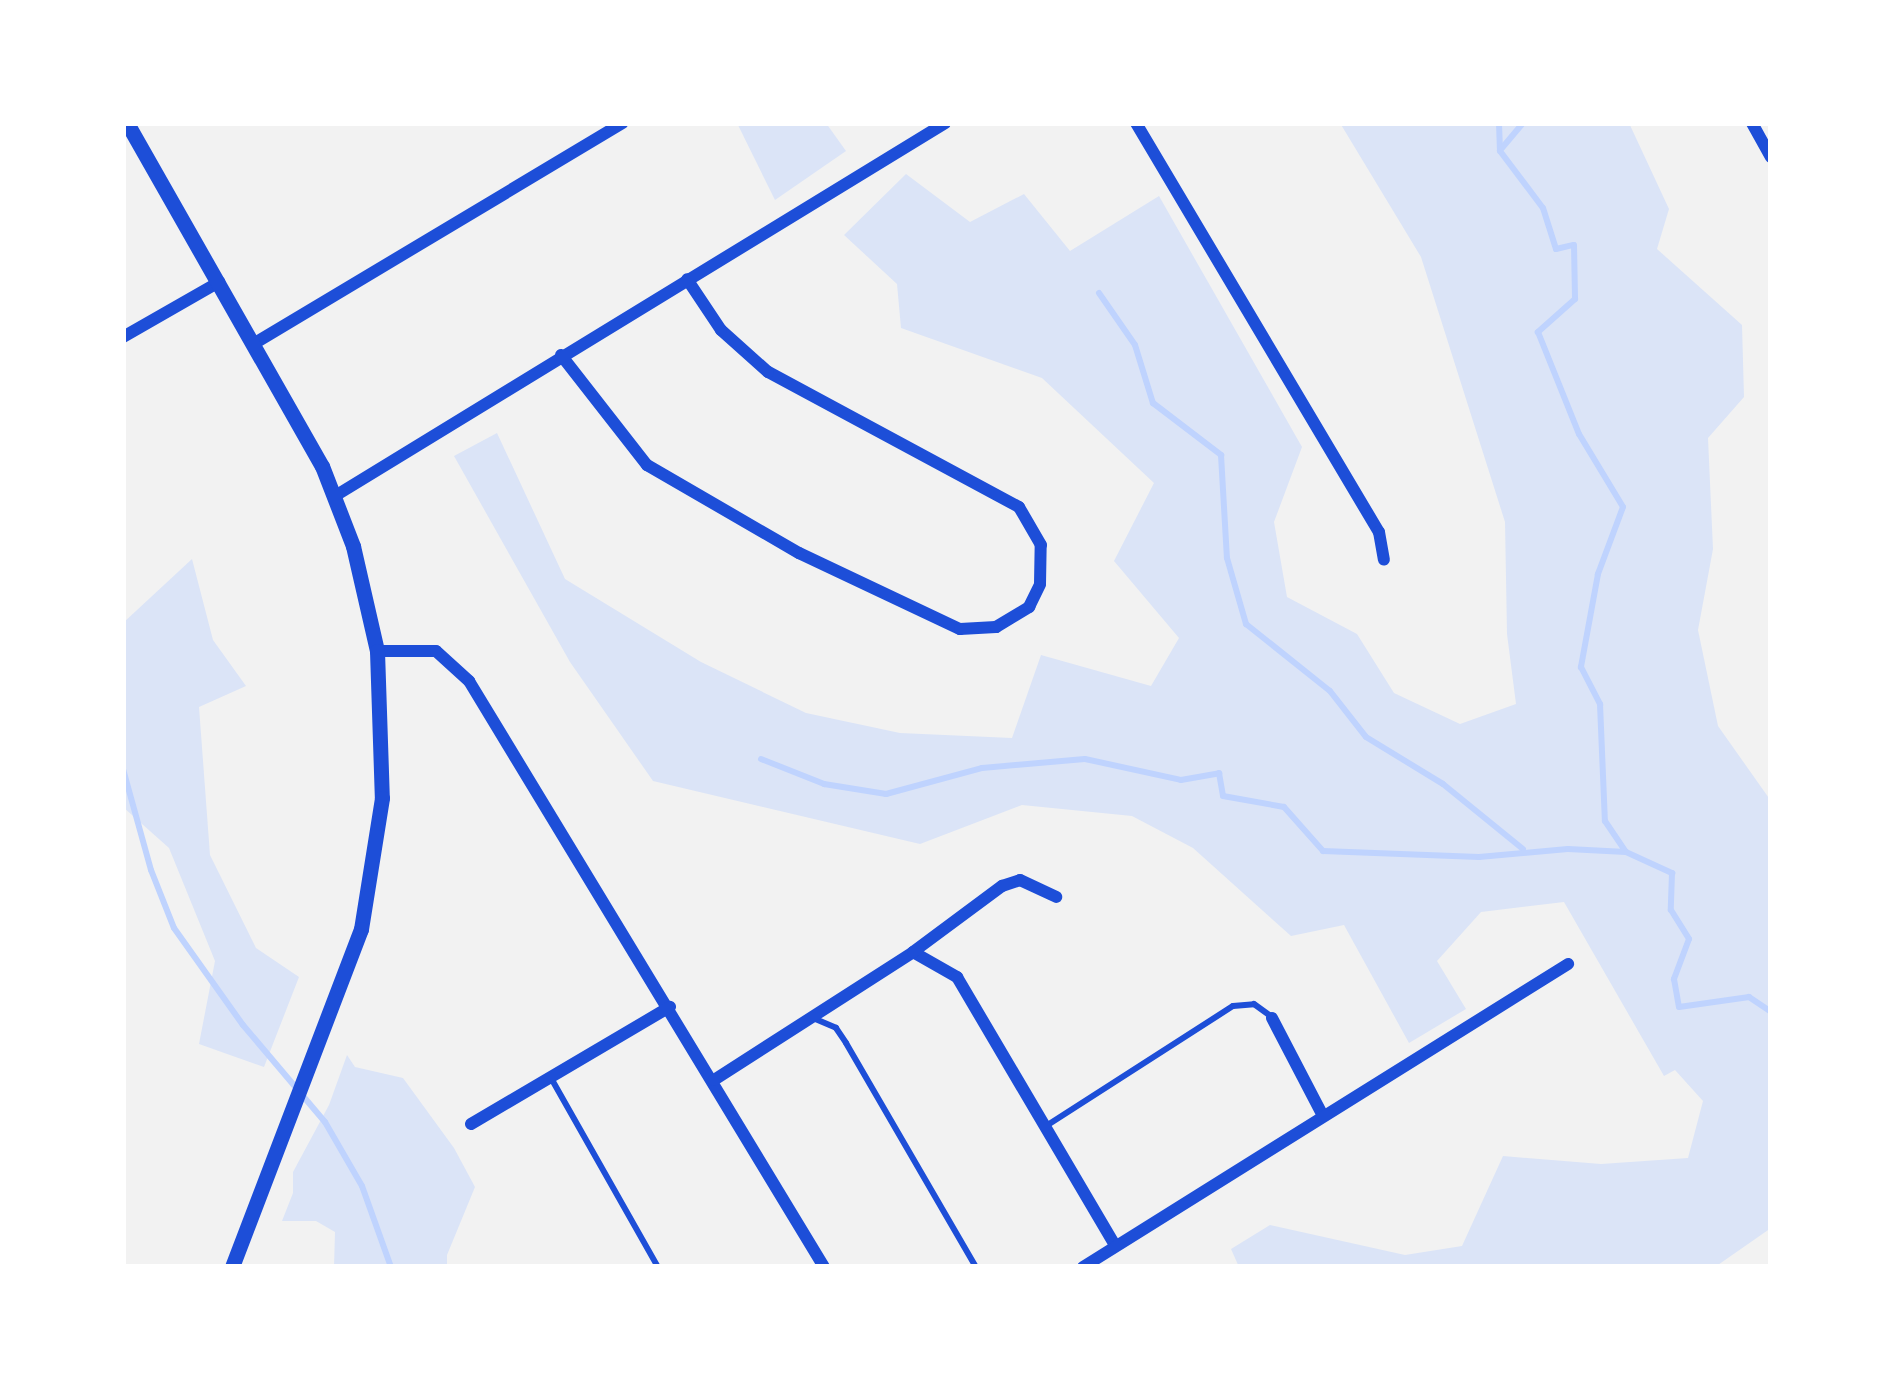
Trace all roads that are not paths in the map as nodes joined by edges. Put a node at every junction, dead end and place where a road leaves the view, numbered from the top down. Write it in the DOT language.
graph roads {
  1 [pos="127,123"];
  2 [pos="622,123"];
  3 [pos="945,123"];
  4 [pos="1136,123"];
  5 [pos="1752,123"];
  6 [pos="1771,157"];
  7 [pos="686,279"];
  8 [pos="219,282"];
  9 [pos="123,337"];
  10 [pos="255,343"];
  11 [pos="561,356"];
  12 [pos="335,496"];
  13 [pos="1384,560"];
  14 [pos="377,651"];
  15 [pos="1056,897"];
  16 [pos="913,952"];
  17 [pos="1568,964"];
  18 [pos="670,1007"];
  19 [pos="811,1018"];
  20 [pos="1272,1018"];
  21 [pos="551,1078"];
  22 [pos="713,1080"];
  23 [pos="1322,1114"];
  24 [pos="471,1124"];
  25 [pos="1046,1126"];
  26 [pos="1115,1245"];
  27 [pos="232,1267"];
  28 [pos="658,1267"];
  29 [pos="824,1267"];
  30 [pos="976,1267"];
  31 [pos="1084,1267"];
  1 -- 8 [label="street"];
  2 -- 10 [label="street"];
  3 -- 7 [label="street"];
  4 -- 13 [label="street"];
  5 -- 6 [label="street"];
  7 -- 11 [label="street"];
  7 -- 11 [label="street"];
  8 -- 9 [label="street"];
  8 -- 10 [label="street"];
  10 -- 12 [label="street"];
  11 -- 12 [label="street"];
  12 -- 14 [label="street"];
  14 -- 18 [label="street"];
  14 -- 27 [label="street"];
  15 -- 16 [label="street"];
  16 -- 19 [label="street"];
  16 -- 25 [label="street"];
  17 -- 23 [label="street"];
  18 -- 21 [label="street"];
  18 -- 22 [label="street"];
  19 -- 22 [label="street"];
  19 -- 30 [label="lane"];
  20 -- 23 [label="street"];
  20 -- 25 [label="lane"];
  21 -- 24 [label="street"];
  21 -- 28 [label="lane"];
  22 -- 29 [label="street"];
  23 -- 26 [label="street"];
  25 -- 26 [label="street"];
  26 -- 31 [label="street"];
}
